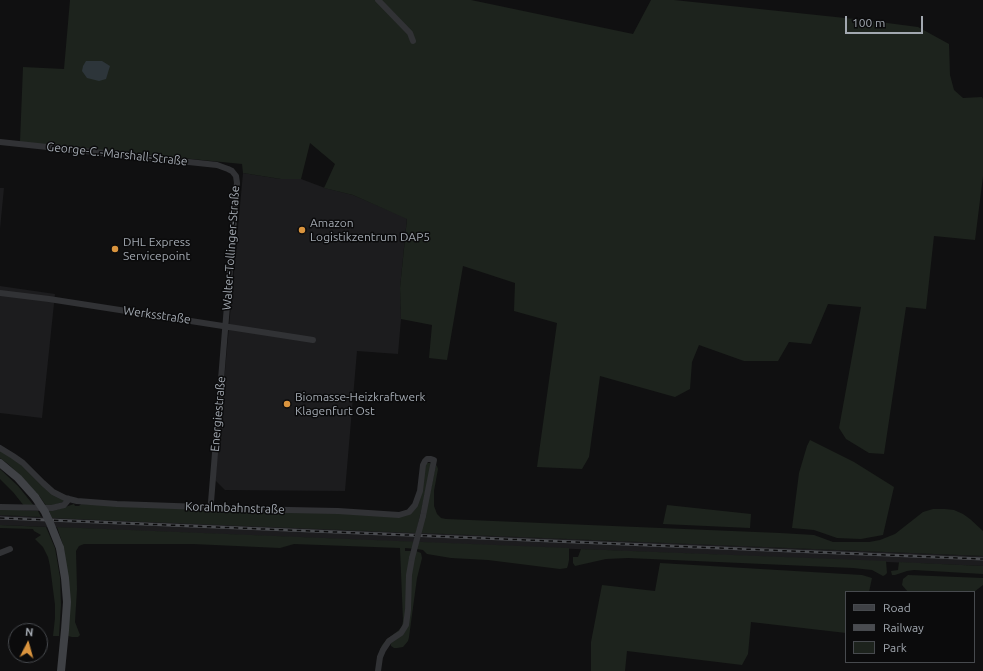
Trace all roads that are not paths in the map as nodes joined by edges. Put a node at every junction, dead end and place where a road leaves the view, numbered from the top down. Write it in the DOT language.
graph roads {
  1 [pos="378,0"];
  2 [pos="413,41"];
  3 [pos="0,142"];
  4 [pos="232,171"];
  5 [pos="0,293"];
  6 [pos="226,325"];
  7 [pos="313,340"];
  8 [pos="0,448"];
  9 [pos="0,463"];
  10 [pos="69,499"];
  11 [pos="211,502"];
  12 [pos="0,508"];
  13 [pos="10,549"];
  14 [pos="0,553"];
  15 [pos="61,671"];
  16 [pos="378,671"];
  1 -- 2 [label="street"];
  3 -- 4 [label="street, George-C.-Marshall-Straße"];
  4 -- 6 [label="street, Walter-Tollinger-Straße"];
  5 -- 6 [label="street, Werksstraße"];
  6 -- 7 [label="street, Werksstraße"];
  6 -- 11 [label="street, Energiestraße"];
  8 -- 10 [label="street"];
  9 -- 15 [label="main road, bridge"];
  10 -- 12 [label="street"];
  10 -- 16 [label="street, Koralmbahnstraße, bridge"];
  13 -- 14 [label="street"];
}
